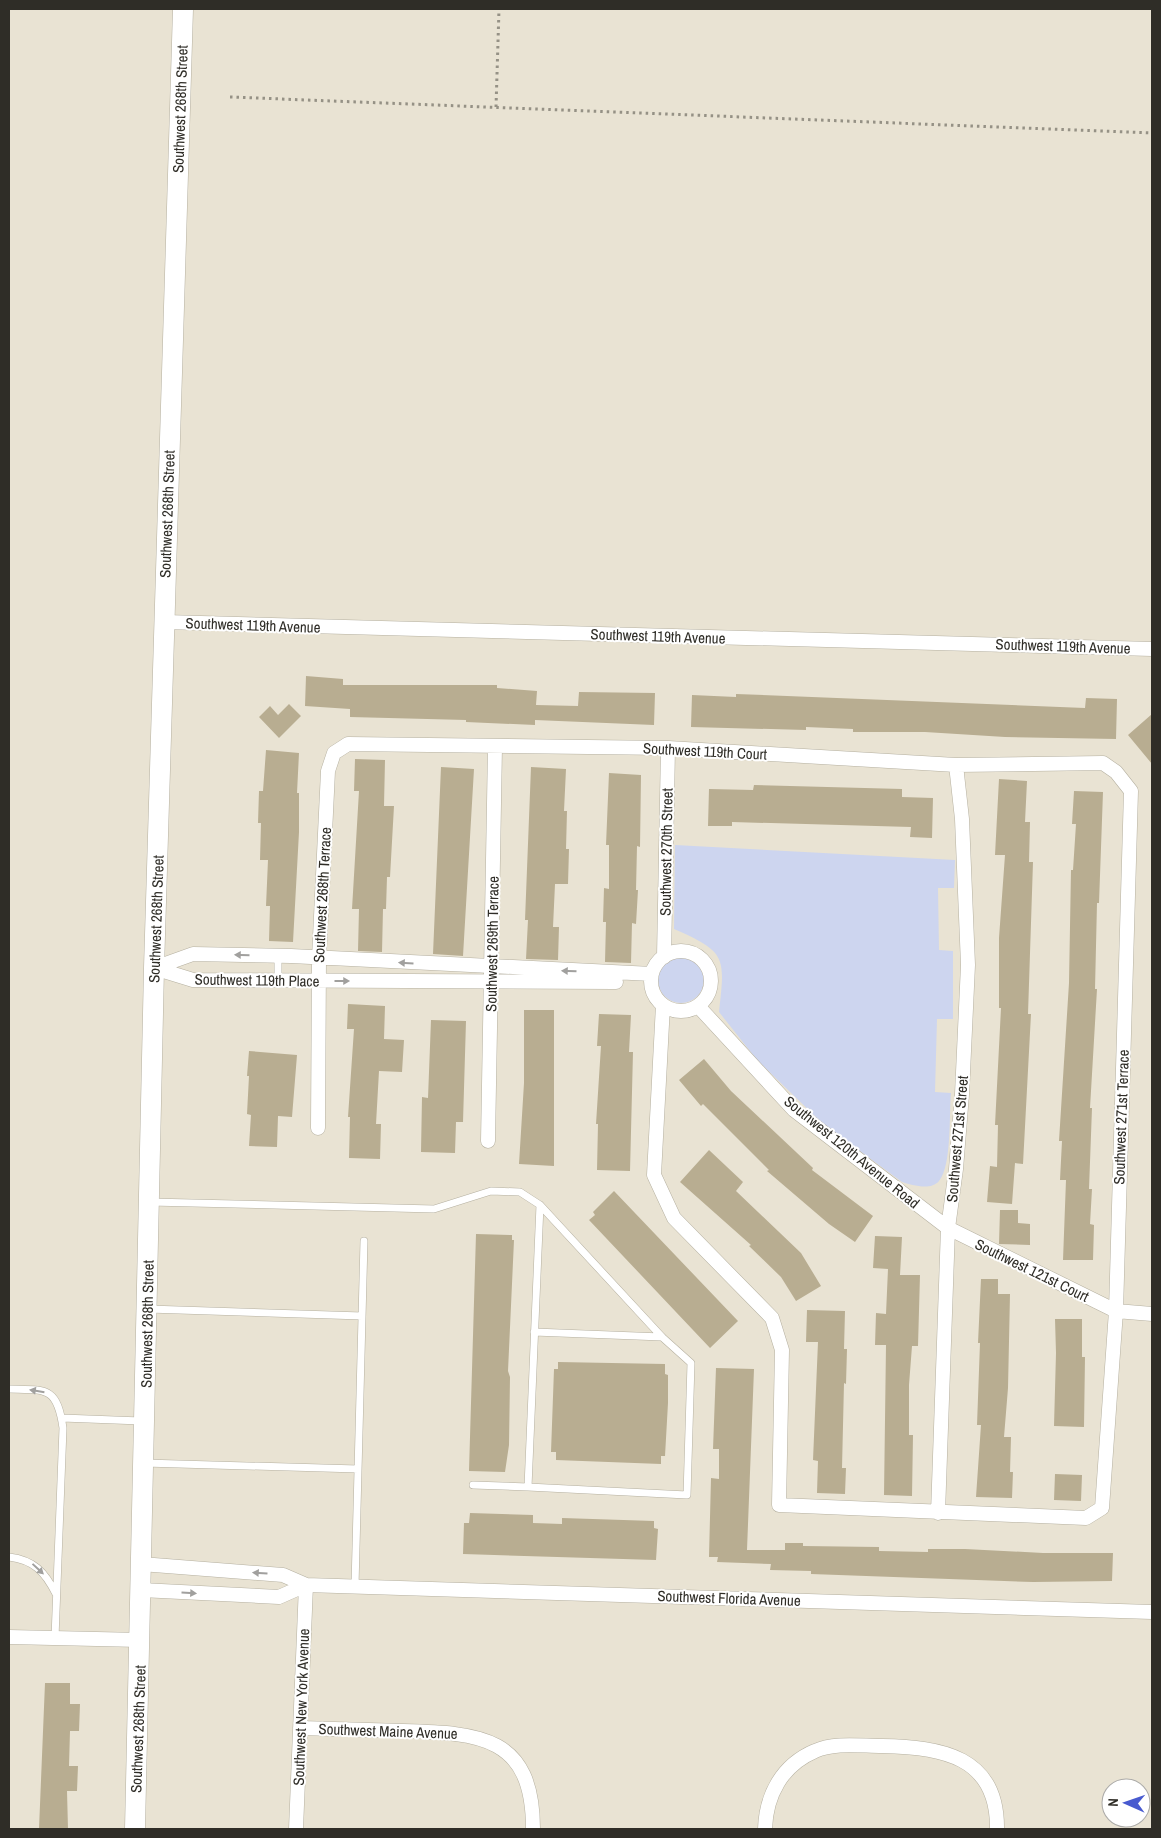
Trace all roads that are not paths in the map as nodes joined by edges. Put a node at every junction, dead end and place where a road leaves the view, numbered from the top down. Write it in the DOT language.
graph roads {
  1 [pos="183,9"];
  2 [pos="164,622"];
  3 [pos="1152,649"];
  4 [pos="495,747"];
  5 [pos="668,748"];
  6 [pos="334,753"];
  7 [pos="1078,763"];
  8 [pos="956,765"];
  9 [pos="278,956"];
  10 [pos="664,957"];
  11 [pos="319,958"];
  12 [pos="491,967"];
  13 [pos="154,968"];
  14 [pos="652,979"];
  15 [pos="278,981"];
  16 [pos="319,981"];
  17 [pos="491,982"];
  18 [pos="663,1004"];
  19 [pos="698,1006"];
  20 [pos="318,1128"];
  21 [pos="488,1141"];
  22 [pos="150,1202"];
  23 [pos="540,1205"];
  24 [pos="948,1228"];
  25 [pos="364,1241"];
  26 [pos="148,1309"];
  27 [pos="1116,1311"];
  28 [pos="1152,1314"];
  29 [pos="362,1316"];
  30 [pos="534,1332"];
  31 [pos="662,1337"];
  32 [pos="9,1389"];
  33 [pos="62,1418"];
  34 [pos="146,1421"];
  35 [pos="144,1463"];
  36 [pos="358,1469"];
  37 [pos="473,1485"];
  38 [pos="528,1487"];
  39 [pos="938,1513"];
  40 [pos="9,1558"];
  41 [pos="141,1564"];
  42 [pos="306,1585"];
  43 [pos="355,1586"];
  44 [pos="141,1590"];
  45 [pos="57,1596"];
  46 [pos="1152,1612"];
  47 [pos="9,1637"];
  48 [pos="56,1638"];
  49 [pos="140,1640"];
  50 [pos="300,1728"];
  51 [pos="135,1829"];
  52 [pos="296,1829"];
  53 [pos="533,1829"];
  54 [pos="765,1829"];
  55 [pos="997,1829"];
  1 -- 2 [label="main road, Southwest 268th Street"];
  2 -- 3 [label="street, Southwest 119th Avenue"];
  2 -- 13 [label="main road, Southwest 268th Street"];
  4 -- 5 [label="street, Southwest 119th Court"];
  4 -- 6 [label="street, Southwest 119th Court"];
  4 -- 12 [label="street, Southwest 269th Terrace"];
  5 -- 8 [label="street, Southwest 119th Court"];
  5 -- 10 [label="street, Southwest 270th Street"];
  6 -- 11 [label="street, Southwest 268th Terrace"];
  7 -- 8 [label="street, Southwest 119th Court"];
  7 -- 27 [label="street, Southwest 271st Terrace"];
  8 -- 24 [label="street, Southwest 271st Street"];
  9 -- 11 [label="street, Southwest 119th Place"];
  9 -- 13 [label="street, Southwest 119th Place, one-way"];
  9 -- 15 [label="lane"];
  10 -- 14 [label="street"];
  10 -- 19 [label="street"];
  12 -- 11 [label="street, Southwest 119th Place, one-way"];
  11 -- 16 [label="street, Southwest 268th Terrace"];
  14 -- 12 [label="street, Southwest 119th Place, one-way"];
  12 -- 17 [label="street, Southwest 269th Terrace"];
  13 -- 15 [label="street, Southwest 119th Place"];
  13 -- 22 [label="main road, Southwest 268th Street"];
  14 -- 17 [label="street, Southwest 119th Place"];
  14 -- 18 [label="street"];
  15 -- 16 [label="street, Southwest 119th Place"];
  16 -- 17 [label="street, Southwest 119th Place, one-way"];
  16 -- 20 [label="street, Southwest 268th Terrace"];
  17 -- 21 [label="street, Southwest 269th Terrace"];
  18 -- 19 [label="street"];
  18 -- 39 [label="street"];
  19 -- 24 [label="street, Southwest 120th Avenue Road"];
  22 -- 23 [label="lane"];
  22 -- 26 [label="main road, Southwest 268th Street"];
  23 -- 30 [label="lane"];
  23 -- 31 [label="lane"];
  24 -- 27 [label="street, Southwest 121st Court"];
  24 -- 39 [label="street, Southwest 271st Street"];
  25 -- 29 [label="lane"];
  26 -- 29 [label="lane"];
  26 -- 34 [label="main road, Southwest 268th Street"];
  27 -- 28 [label="street"];
  27 -- 39 [label="street, Southwest 271st Terrace"];
  29 -- 36 [label="lane"];
  30 -- 31 [label="lane"];
  30 -- 38 [label="lane"];
  31 -- 38 [label="lane"];
  33 -- 32 [label="lane, one-way"];
  33 -- 34 [label="lane"];
  33 -- 45 [label="lane"];
  34 -- 35 [label="main road, Southwest 268th Street"];
  35 -- 36 [label="lane"];
  35 -- 41 [label="main road, Southwest 268th Street"];
  36 -- 43 [label="lane"];
  37 -- 38 [label="lane"];
  40 -- 45 [label="lane, one-way"];
  42 -- 41 [label="street, Southwest Florida Avenue, one-way"];
  41 -- 44 [label="main road, Southwest 268th Street"];
  42 -- 43 [label="street, Southwest Florida Avenue"];
  44 -- 42 [label="street, Southwest Florida Avenue, one-way"];
  42 -- 50 [label="street, Southwest New York Avenue"];
  43 -- 46 [label="street, Southwest Florida Avenue"];
  44 -- 49 [label="main road, Southwest 268th Street"];
  45 -- 48 [label="lane"];
  47 -- 48 [label="street"];
  48 -- 49 [label="street"];
  49 -- 51 [label="main road, Southwest 268th Street"];
  50 -- 52 [label="street, Southwest New York Avenue"];
  50 -- 53 [label="street, Southwest Maine Avenue"];
  54 -- 55 [label="street"];
}
